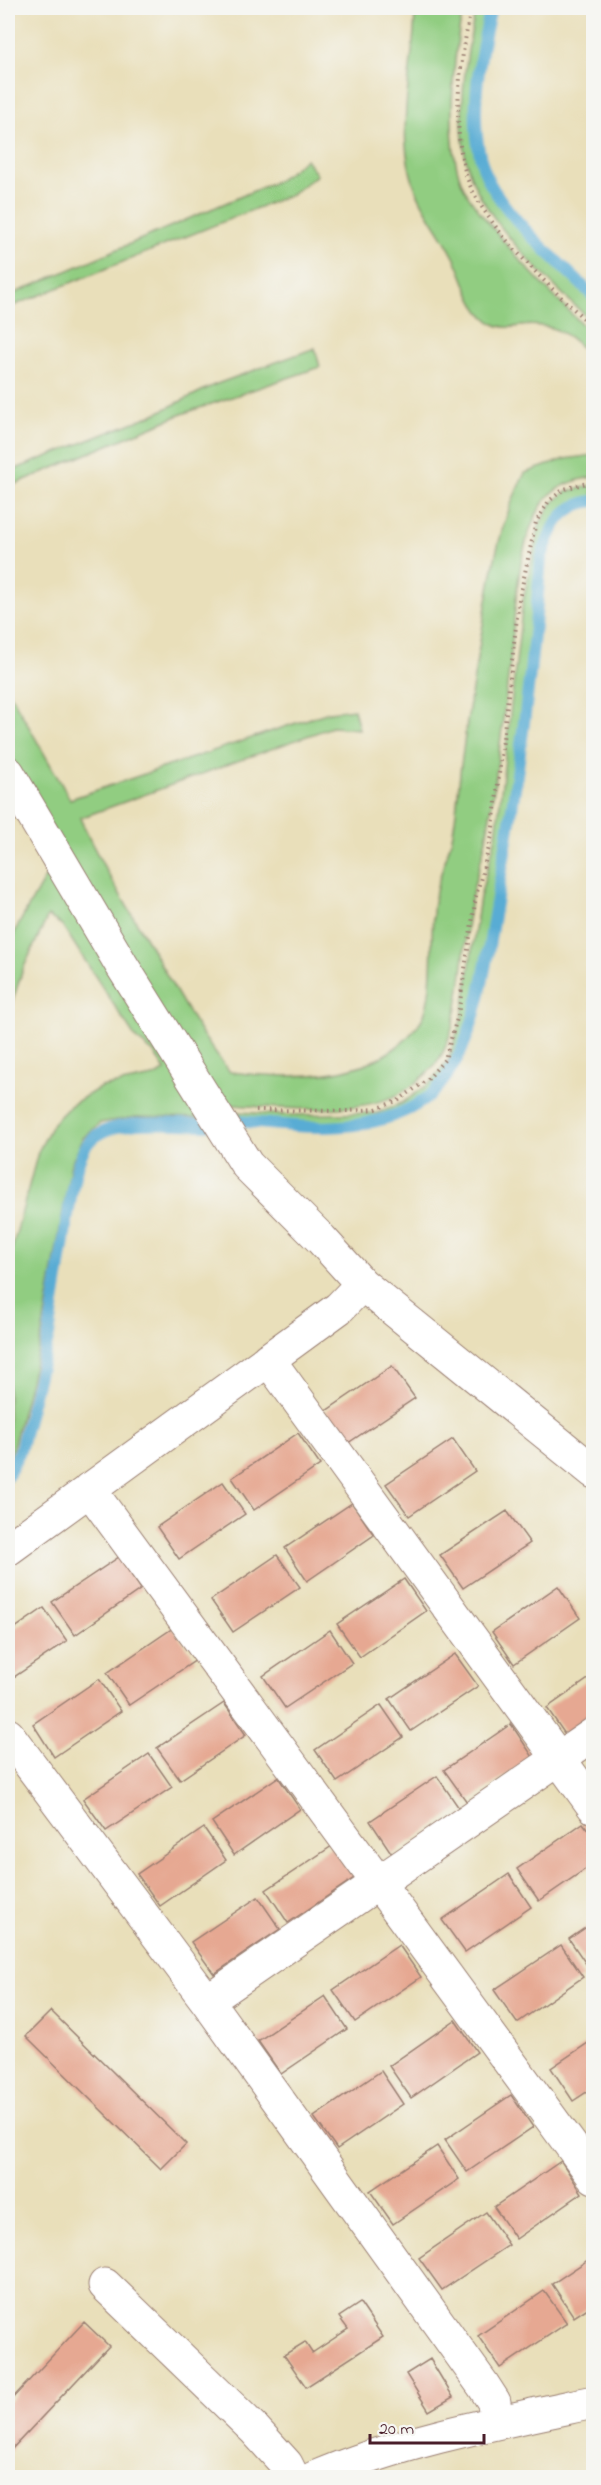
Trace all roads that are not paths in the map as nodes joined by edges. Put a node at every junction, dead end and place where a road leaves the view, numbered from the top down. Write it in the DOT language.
graph roads {
  1 [pos="8,773"];
  2 [pos="362,1284"];
  3 [pos="268,1359"];
  4 [pos="594,1472"];
  5 [pos="89,1489"];
  6 [pos="8,1548"];
  7 [pos="594,1734"];
  8 [pos="8,1735"];
  9 [pos="558,1758"];
  10 [pos="594,1806"];
  11 [pos="378,1883"];
  12 [pos="207,2001"];
  13 [pos="594,2177"];
  14 [pos="105,2284"];
  15 [pos="594,2402"];
  16 [pos="496,2422"];
  17 [pos="293,2478"];
  18 [pos="314,2478"];
  1 -- 2 [label="street"];
  2 -- 3 [label="street"];
  2 -- 4 [label="street"];
  3 -- 5 [label="street"];
  3 -- 9 [label="street"];
  5 -- 6 [label="street"];
  5 -- 11 [label="street"];
  7 -- 9 [label="street"];
  8 -- 12 [label="street"];
  9 -- 10 [label="street"];
  9 -- 11 [label="street"];
  11 -- 12 [label="street"];
  11 -- 13 [label="street"];
  12 -- 16 [label="street"];
  14 -- 17 [label="street"];
  15 -- 16 [label="street"];
  16 -- 18 [label="street"];
}
